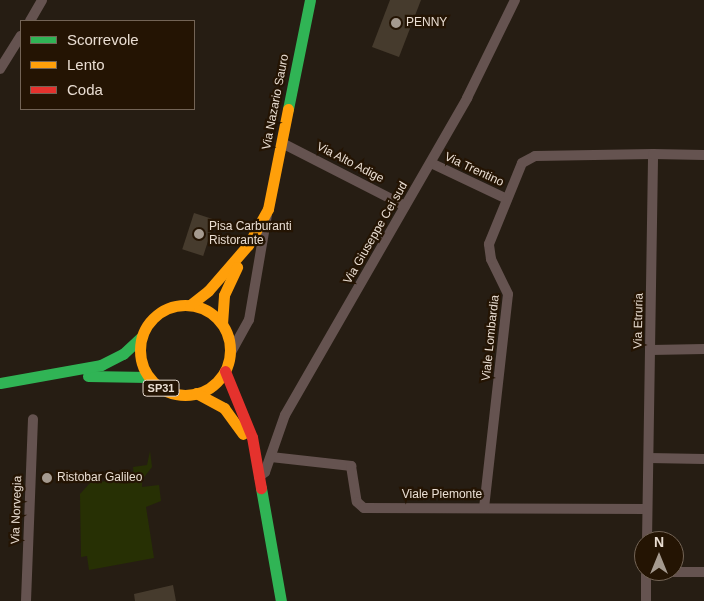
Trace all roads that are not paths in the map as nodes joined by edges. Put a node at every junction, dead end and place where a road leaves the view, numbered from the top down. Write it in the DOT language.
graph roads {
  1 [pos="42,0"];
  2 [pos="310,0"];
  3 [pos="515,0"];
  4 [pos="31,20"];
  5 [pos="20,38"];
  6 [pos="0,69"];
  7 [pos="282,143"];
  8 [pos="653,154"];
  9 [pos="704,155"];
  10 [pos="431,164"];
  11 [pos="507,199"];
  12 [pos="405,206"];
  13 [pos="268,209"];
  14 [pos="248,245"];
  15 [pos="190,305"];
  16 [pos="222,324"];
  17 [pos="141,336"];
  18 [pos="704,349"];
  19 [pos="651,350"];
  20 [pos="230,354"];
  21 [pos="224,371"];
  22 [pos="148,377"];
  23 [pos="0,383"];
  24 [pos="0,390"];
  25 [pos="196,393"];
  26 [pos="33,419"];
  27 [pos="254,454"];
  28 [pos="271,457"];
  29 [pos="649,458"];
  30 [pos="704,459"];
  31 [pos="259,477"];
  32 [pos="484,508"];
  33 [pos="648,509"];
  34 [pos="268,524"];
  35 [pos="647,531"];
  36 [pos="684,572"];
  37 [pos="704,572"];
  38 [pos="646,581"];
  39 [pos="26,601"];
  40 [pos="280,601"];
  41 [pos="288,601"];
  42 [pos="646,601"];
  1 -- 4 [label="street"];
  2 -- 7 [label="main road, Via Nazario Sauro"];
  3 -- 10 [label="street, Via Giuseppe Cei sud"];
  5 -- 6 [label="street"];
  7 -- 12 [label="street, Via Alto Adige"];
  7 -- 13 [label="main road, Via Nazario Sauro"];
  8 -- 9 [label="street"];
  8 -- 11 [label="street, Viale Lombardia"];
  8 -- 19 [label="street, Via Etruria"];
  10 -- 11 [label="street, Via Trentino"];
  10 -- 12 [label="street, Via Giuseppe Cei sud"];
  11 -- 32 [label="street, Viale Lombardia"];
  12 -- 28 [label="street, Via Giuseppe Cei sud"];
  13 -- 14 [label="main road, Via Nazario Sauro"];
  13 -- 20 [label="street, Via Nazario Sauro"];
  14 -- 15 [label="main road, Via Nazario Sauro"];
  14 -- 16 [label="main road, Via Nazario Sauro"];
  15 -- 16 [label="main road"];
  15 -- 17 [label="main road, Via Nazario Sauro"];
  16 -- 20 [label="main road, Via Nazario Sauro"];
  17 -- 22 [label="main road, SP31"];
  17 -- 23 [label="main road, Via Nazario Sauro"];
  18 -- 19 [label="street"];
  19 -- 29 [label="street, Via Etruria"];
  20 -- 21 [label="main road, Via Nazario Sauro / SP31"];
  21 -- 25 [label="main road, Via Nazario Sauro / SP31"];
  21 -- 27 [label="main road"];
  22 -- 24 [label="main road"];
  22 -- 25 [label="main road, SP31"];
  25 -- 27 [label="main road"];
  26 -- 39 [label="street, Via Norvegia"];
  27 -- 31 [label="main road"];
  28 -- 31 [label="street, Via Giuseppe Cei sud"];
  28 -- 32 [label="street, Viale Piemonte"];
  29 -- 30 [label="street"];
  29 -- 33 [label="street, Via Etruria"];
  31 -- 34 [label="main road"];
  32 -- 33 [label="street, Viale Piemonte"];
  33 -- 35 [label="street, Via Etruria"];
  34 -- 40 [label="main road"];
  34 -- 41 [label="main road"];
  36 -- 37 [label="street"];
  38 -- 42 [label="street"];
}
